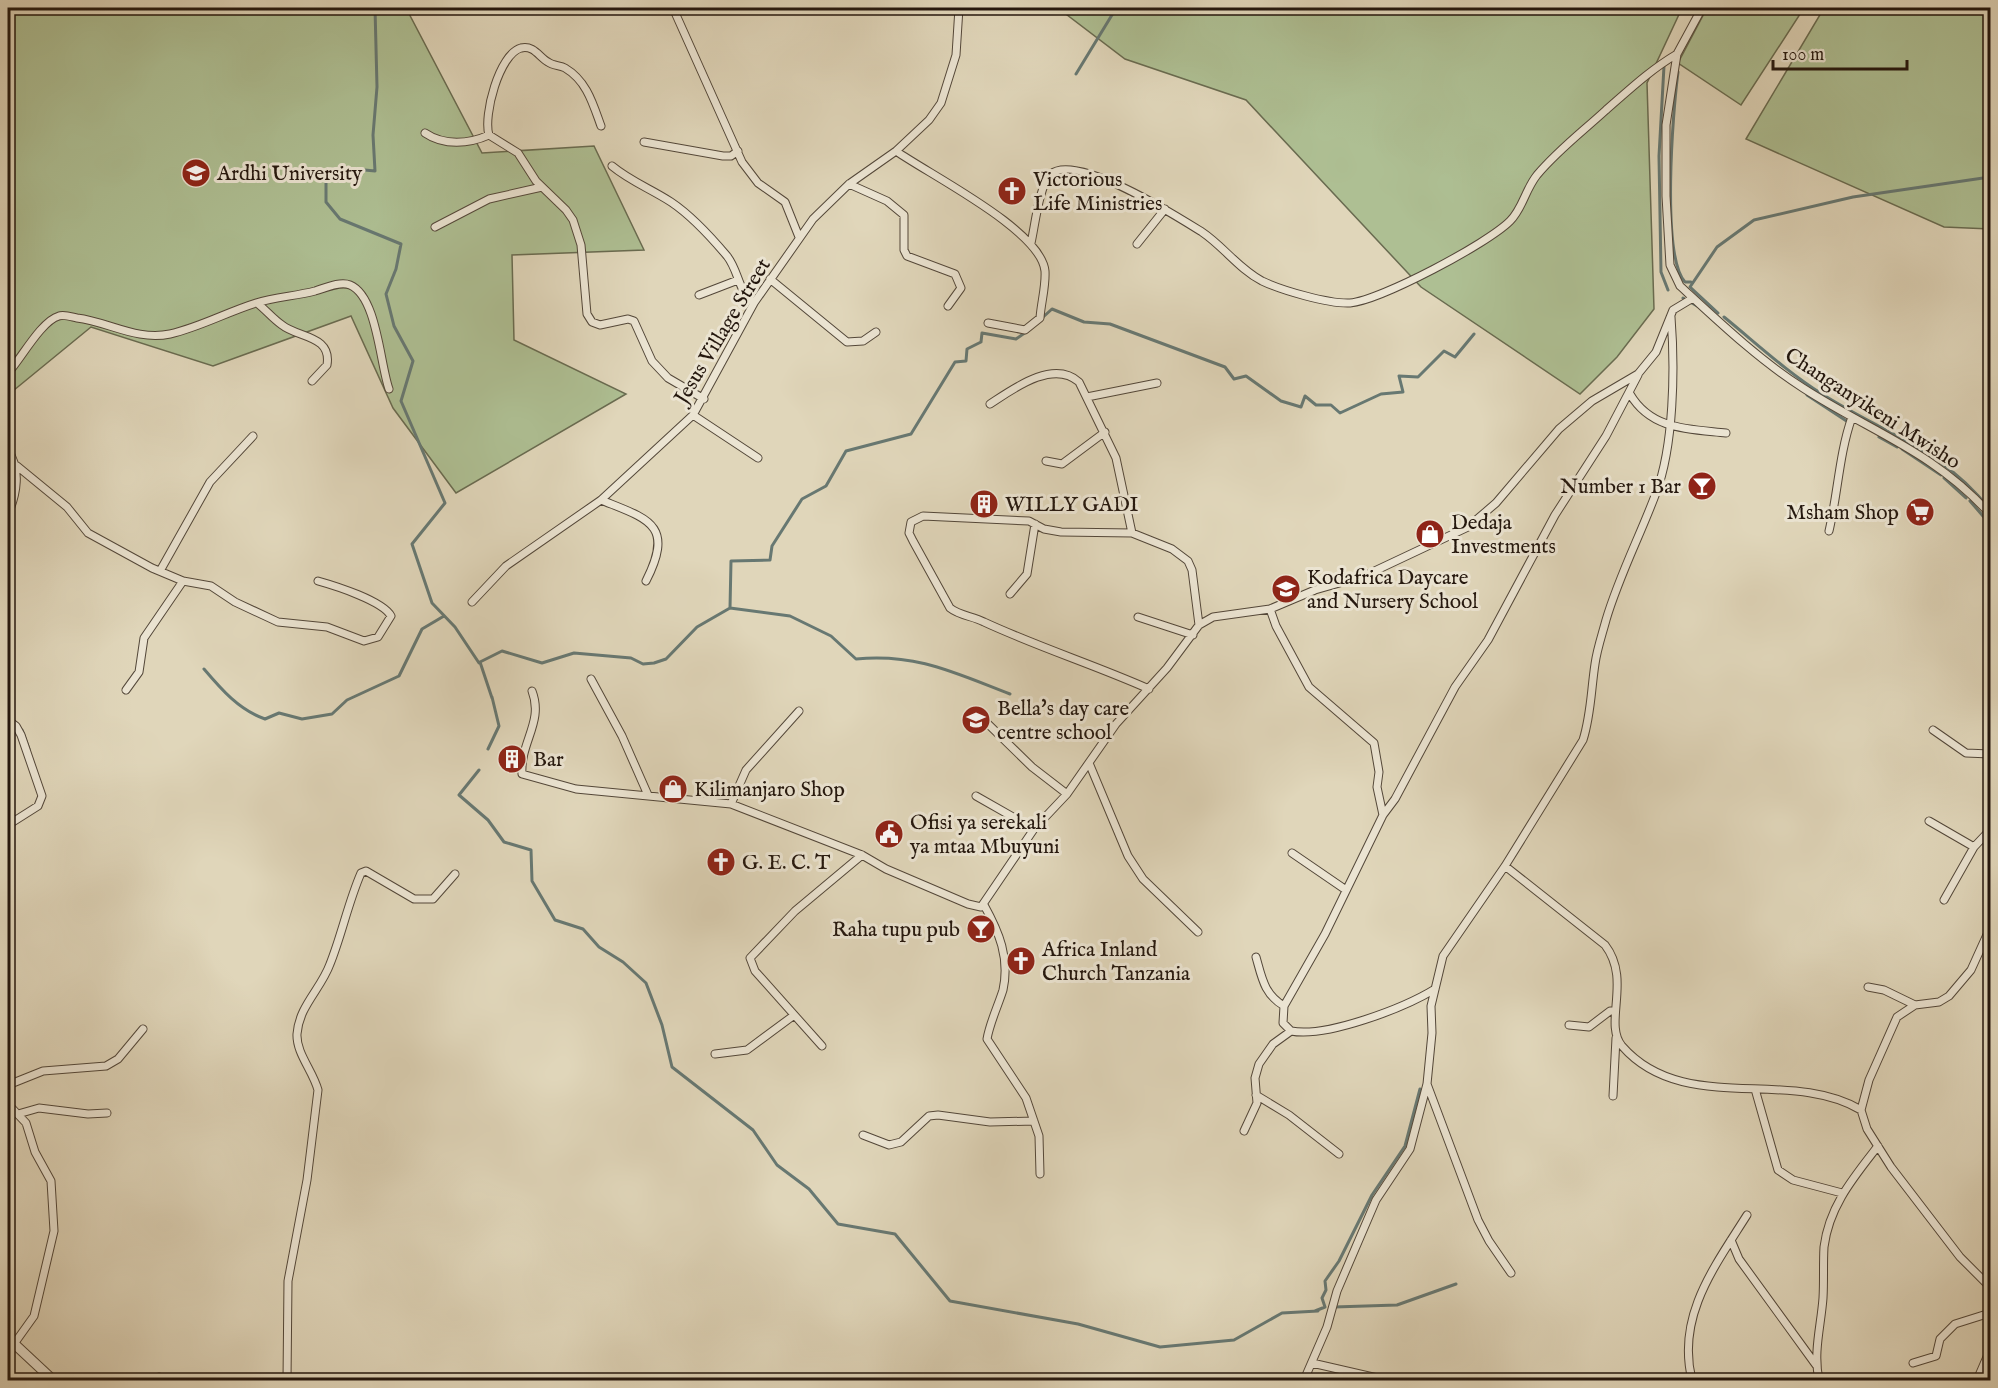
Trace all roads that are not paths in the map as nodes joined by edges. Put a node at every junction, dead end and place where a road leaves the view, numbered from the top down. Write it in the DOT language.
graph roads {
  1 [pos="673,8"];
  2 [pos="959,8"];
  3 [pos="1702,8"];
  4 [pos="1677,54"];
  5 [pos="601,126"];
  6 [pos="425,133"];
  7 [pos="489,135"];
  8 [pos="644,142"];
  9 [pos="738,151"];
  10 [pos="896,151"];
  11 [pos="612,166"];
  12 [pos="849,184"];
  13 [pos="542,187"];
  14 [pos="1165,209"];
  15 [pos="435,227"];
  16 [pos="799,237"];
  17 [pos="1031,243"];
  18 [pos="1137,244"];
  19 [pos="770,279"];
  20 [pos="738,280"];
  21 [pos="699,295"];
  22 [pos="1693,297"];
  23 [pos="257,303"];
  24 [pos="754,303"];
  25 [pos="948,306"];
  26 [pos="1670,315"];
  27 [pos="988,323"];
  28 [pos="876,332"];
  29 [pos="8,373"];
  30 [pos="1638,374"];
  31 [pos="312,381"];
  32 [pos="1157,383"];
  33 [pos="389,389"];
  34 [pos="1630,394"];
  35 [pos="1087,397"];
  36 [pos="704,399"];
  37 [pos="990,405"];
  38 [pos="693,415"];
  39 [pos="1852,417"];
  40 [pos="1669,426"];
  41 [pos="1105,432"];
  42 [pos="1726,433"];
  43 [pos="253,436"];
  44 [pos="8,450"];
  45 [pos="758,458"];
  46 [pos="1047,461"];
  47 [pos="16,466"];
  48 [pos="601,500"];
  49 [pos="8,514"];
  50 [pos="1990,514"];
  51 [pos="1035,524"];
  52 [pos="1829,531"];
  53 [pos="1132,533"];
  54 [pos="160,571"];
  55 [pos="183,581"];
  56 [pos="318,581"];
  57 [pos="646,581"];
  58 [pos="1010,594"];
  59 [pos="472,602"];
  60 [pos="1270,609"];
  61 [pos="1138,617"];
  62 [pos="1198,625"];
  63 [pos="1193,635"];
  64 [pos="591,679"];
  65 [pos="1149,689"];
  66 [pos="126,690"];
  67 [pos="532,691"];
  68 [pos="799,711"];
  69 [pos="8,720"];
  70 [pos="986,722"];
  71 [pos="1933,730"];
  72 [pos="1990,754"];
  73 [pos="1089,763"];
  74 [pos="1067,794"];
  75 [pos="648,795"];
  76 [pos="976,796"];
  77 [pos="731,804"];
  78 [pos="1383,815"];
  79 [pos="1929,821"];
  80 [pos="8,825"];
  81 [pos="1034,829"];
  82 [pos="1990,830"];
  83 [pos="1974,847"];
  84 [pos="1292,853"];
  85 [pos="862,855"];
  86 [pos="1505,866"];
  87 [pos="455,874"];
  88 [pos="1346,890"];
  89 [pos="1944,900"];
  90 [pos="984,905"];
  91 [pos="1990,928"];
  92 [pos="1198,932"];
  93 [pos="1256,957"];
  94 [pos="1869,987"];
  95 [pos="1435,989"];
  96 [pos="1915,1005"];
  97 [pos="1284,1006"];
  98 [pos="1615,1011"];
  99 [pos="793,1016"];
  100 [pos="1569,1025"];
  101 [pos="143,1029"];
  102 [pos="1291,1031"];
  103 [pos="1617,1036"];
  104 [pos="822,1046"];
  105 [pos="715,1054"];
  106 [pos="1427,1084"];
  107 [pos="8,1085"];
  108 [pos="1755,1089"];
  109 [pos="1256,1095"];
  110 [pos="1613,1096"];
  111 [pos="8,1104"];
  112 [pos="1861,1110"];
  113 [pos="107,1113"];
  114 [pos="18,1114"];
  115 [pos="1034,1121"];
  116 [pos="1244,1131"];
  117 [pos="863,1135"];
  118 [pos="1878,1146"];
  119 [pos="1340,1154"];
  120 [pos="1040,1174"];
  121 [pos="1842,1193"];
  122 [pos="1747,1215"];
  123 [pos="1731,1240"];
  124 [pos="1511,1273"];
  125 [pos="1990,1273"];
  126 [pos="1988,1285"];
  127 [pos="1990,1301"];
  128 [pos="1990,1313"];
  129 [pos="11,1341"];
  130 [pos="1990,1350"];
  131 [pos="1312,1363"];
  132 [pos="1913,1364"];
  133 [pos="1816,1365"];
  134 [pos="53,1380"];
  135 [pos="287,1380"];
  136 [pos="1304,1380"];
  137 [pos="1386,1380"];
  138 [pos="1692,1380"];
  139 [pos="1820,1380"];
  140 [pos="1977,1380"];
  1 -- 9 [label="street"];
  2 -- 10 [label="street, Jesus Village Street"];
  3 -- 4 [label="street"];
  4 -- 14 [label="street"];
  4 -- 22 [label="street, Changanyikeni Mwisho"];
  5 -- 7 [label="street"];
  6 -- 7 [label="street"];
  7 -- 13 [label="street"];
  8 -- 9 [label="street"];
  9 -- 16 [label="street"];
  10 -- 12 [label="street, Jesus Village Street"];
  10 -- 17 [label="street"];
  11 -- 20 [label="street"];
  12 -- 16 [label="street, Jesus Village Street"];
  12 -- 25 [label="street"];
  13 -- 15 [label="street"];
  13 -- 36 [label="street"];
  14 -- 17 [label="street"];
  14 -- 18 [label="street"];
  16 -- 19 [label="street, Jesus Village Street"];
  17 -- 27 [label="street"];
  19 -- 24 [label="street, Jesus Village Street"];
  19 -- 28 [label="street"];
  20 -- 21 [label="street"];
  20 -- 24 [label="street"];
  22 -- 26 [label="street"];
  22 -- 39 [label="street, Changanyikeni Mwisho"];
  23 -- 29 [label="street"];
  23 -- 31 [label="street"];
  23 -- 33 [label="street"];
  24 -- 36 [label="street, Jesus Village Street"];
  26 -- 30 [label="street"];
  26 -- 40 [label="street"];
  30 -- 34 [label="street"];
  30 -- 60 [label="street"];
  32 -- 35 [label="street"];
  34 -- 40 [label="street"];
  34 -- 78 [label="street"];
  35 -- 37 [label="street"];
  35 -- 41 [label="street"];
  36 -- 38 [label="street, Jesus Village Street"];
  38 -- 45 [label="street"];
  38 -- 48 [label="street, Jesus Village Street"];
  39 -- 50 [label="street, Changanyikeni Mwisho"];
  39 -- 52 [label="street"];
  40 -- 42 [label="street"];
  40 -- 86 [label="street"];
  41 -- 46 [label="street"];
  41 -- 53 [label="street"];
  43 -- 54 [label="street"];
  44 -- 47 [label="street"];
  47 -- 49 [label="street"];
  47 -- 54 [label="street"];
  48 -- 57 [label="street"];
  48 -- 59 [label="street, Jesus Village Street"];
  51 -- 53 [label="street"];
  51 -- 58 [label="street"];
  51 -- 65 [label="street"];
  53 -- 62 [label="street"];
  54 -- 55 [label="street"];
  55 -- 56 [label="street"];
  55 -- 66 [label="street"];
  60 -- 62 [label="street"];
  60 -- 78 [label="street"];
  61 -- 63 [label="street"];
  62 -- 63 [label="street"];
  63 -- 65 [label="street"];
  64 -- 75 [label="street"];
  65 -- 73 [label="street"];
  67 -- 75 [label="street"];
  68 -- 77 [label="street"];
  69 -- 80 [label="street"];
  70 -- 74 [label="street"];
  71 -- 72 [label="street"];
  73 -- 74 [label="street"];
  73 -- 92 [label="street"];
  74 -- 81 [label="street"];
  75 -- 77 [label="street"];
  76 -- 81 [label="street"];
  77 -- 85 [label="street"];
  78 -- 88 [label="street"];
  79 -- 83 [label="street"];
  81 -- 90 [label="street"];
  82 -- 83 [label="street"];
  83 -- 89 [label="street"];
  84 -- 88 [label="street"];
  85 -- 90 [label="street"];
  85 -- 99 [label="street"];
  86 -- 95 [label="street"];
  86 -- 98 [label="street"];
  87 -- 135 [label="street"];
  88 -- 97 [label="street"];
  90 -- 115 [label="street"];
  91 -- 96 [label="street"];
  93 -- 97 [label="street"];
  94 -- 96 [label="street"];
  95 -- 102 [label="street"];
  95 -- 106 [label="street"];
  96 -- 112 [label="street"];
  97 -- 102 [label="street"];
  98 -- 100 [label="street"];
  98 -- 103 [label="street"];
  99 -- 104 [label="street"];
  99 -- 105 [label="street"];
  101 -- 107 [label="street"];
  102 -- 109 [label="street"];
  103 -- 108 [label="street"];
  103 -- 110 [label="street"];
  106 -- 124 [label="street"];
  106 -- 131 [label="street"];
  108 -- 112 [label="street"];
  108 -- 121 [label="street"];
  109 -- 116 [label="street"];
  109 -- 119 [label="street"];
  111 -- 114 [label="street"];
  112 -- 118 [label="street"];
  113 -- 114 [label="street"];
  114 -- 129 [label="street"];
  115 -- 117 [label="street"];
  115 -- 120 [label="street"];
  118 -- 121 [label="street"];
  118 -- 126 [label="street"];
  121 -- 133 [label="street"];
  122 -- 123 [label="street"];
  123 -- 133 [label="street"];
  123 -- 138 [label="street"];
  125 -- 126 [label="street"];
  126 -- 127 [label="street"];
  128 -- 132 [label="street"];
  129 -- 134 [label="street"];
  130 -- 140 [label="street"];
  131 -- 136 [label="street"];
  131 -- 137 [label="street"];
  133 -- 139 [label="street"];
}
